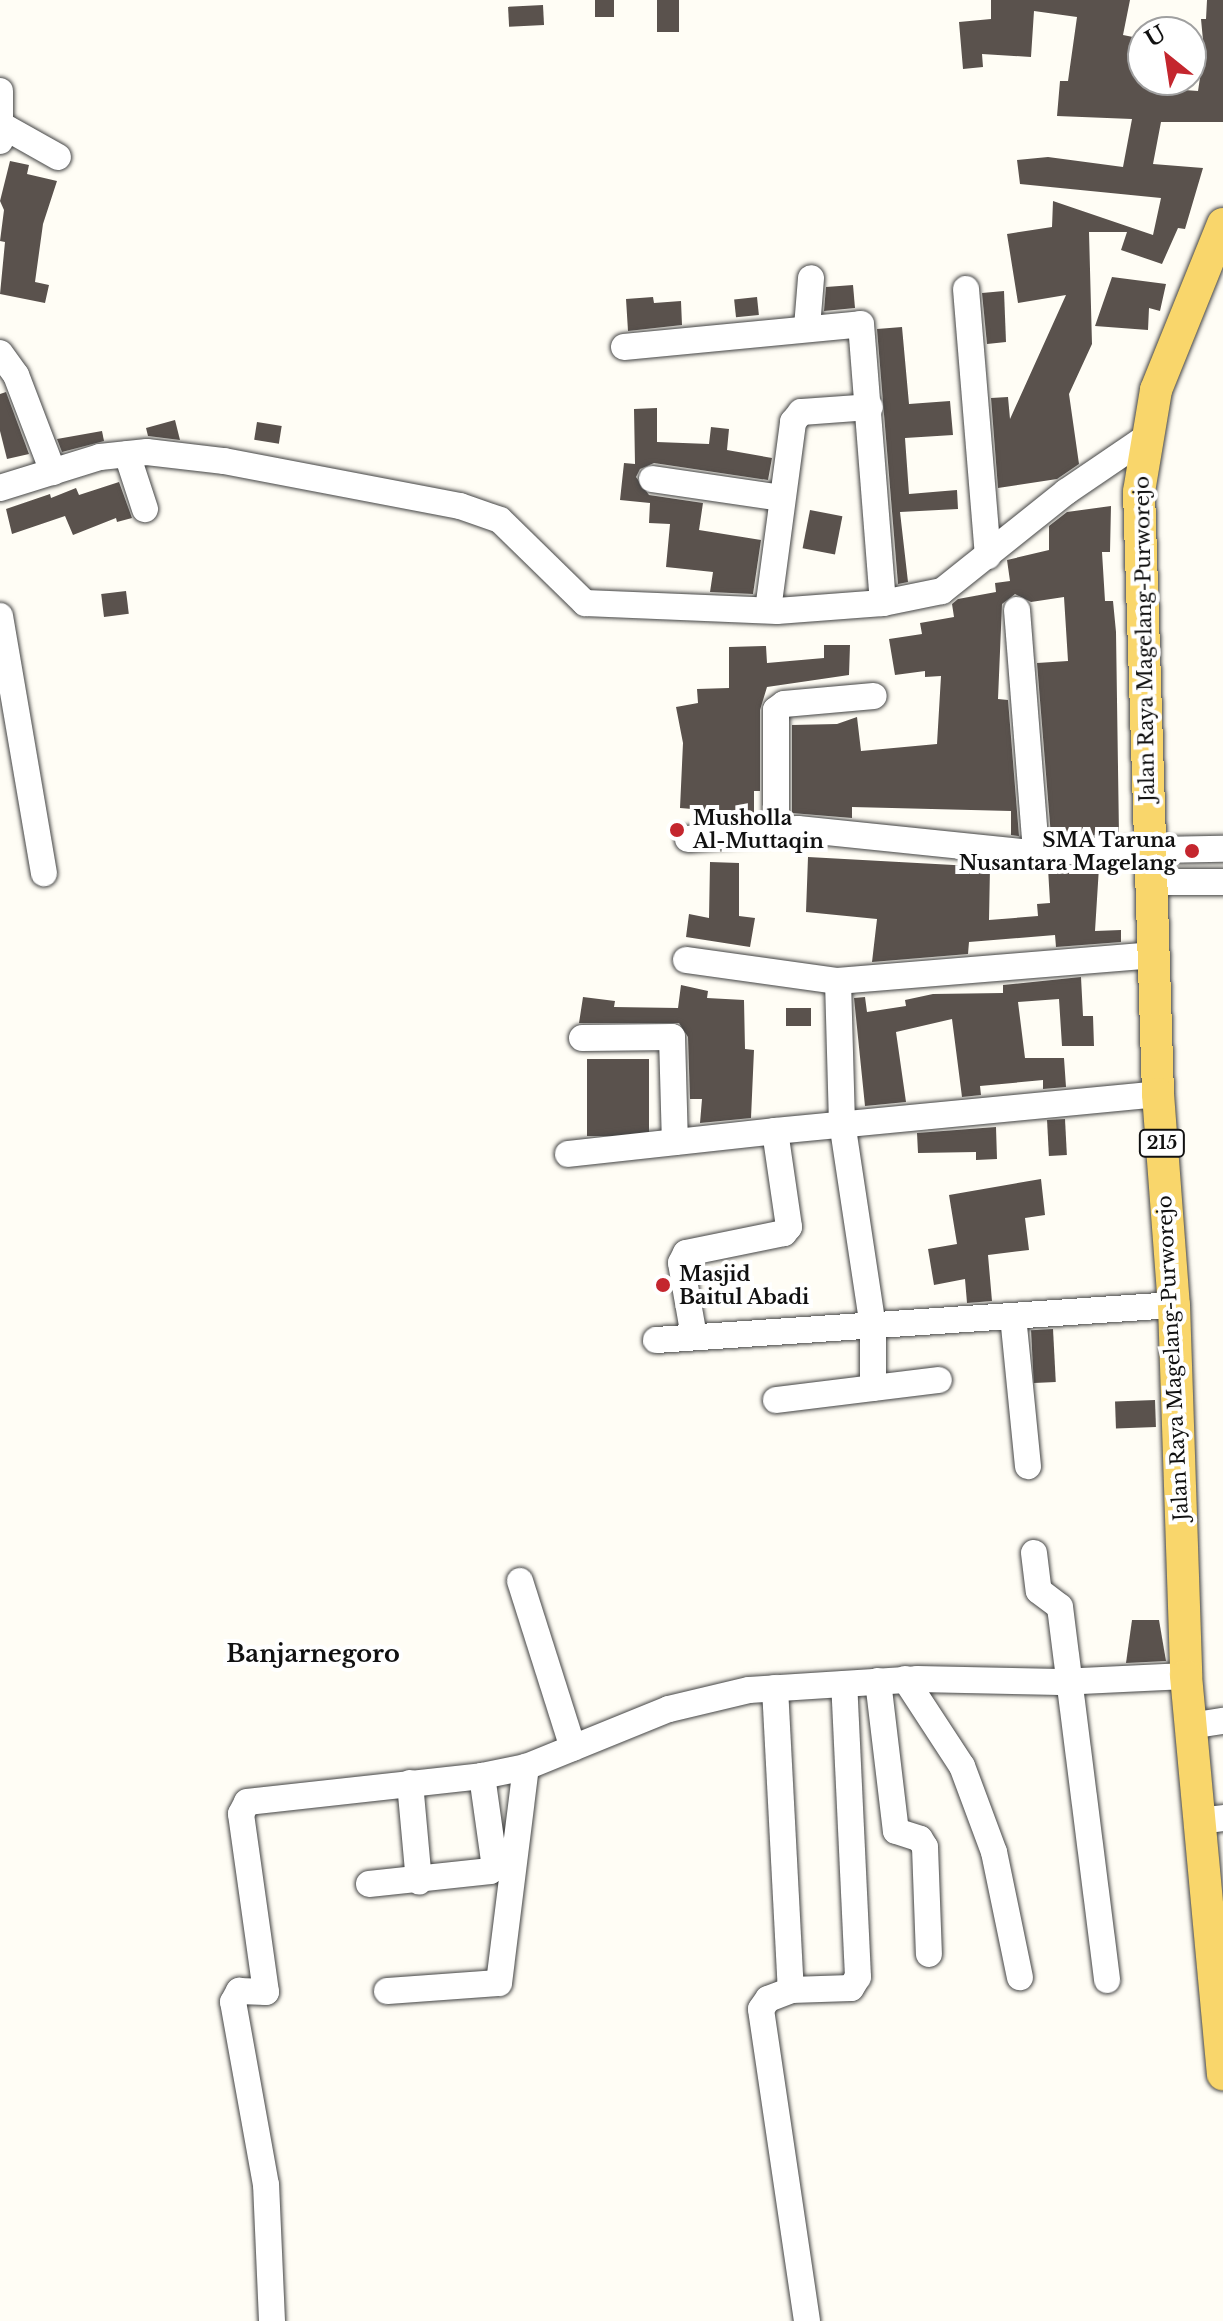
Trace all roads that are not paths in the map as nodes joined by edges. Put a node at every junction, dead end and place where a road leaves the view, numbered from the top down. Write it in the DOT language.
graph roads {
  1 [pos="0,91"];
  2 [pos="2,133"];
  3 [pos="58,157"];
  4 [pos="1223,224"];
  5 [pos="811,278"];
  6 [pos="966,289"];
  7 [pos="807,327"];
  8 [pos="624,347"];
  9 [pos="0,353"];
  10 [pos="870,407"];
  11 [pos="1144,439"];
  12 [pos="127,454"];
  13 [pos="53,472"];
  14 [pos="652,479"];
  15 [pos="0,488"];
  16 [pos="782,498"];
  17 [pos="145,509"];
  18 [pos="988,556"];
  19 [pos="883,603"];
  20 [pos="768,610"];
  21 [pos="1017,610"];
  22 [pos="0,616"];
  23 [pos="874,696"];
  24 [pos="776,831"];
  25 [pos="688,839"];
  26 [pos="1036,852"];
  27 [pos="1222,855"];
  28 [pos="1152,867"];
  29 [pos="44,873"];
  30 [pos="1223,882"];
  31 [pos="1154,955"];
  32 [pos="686,960"];
  33 [pos="838,981"];
  34 [pos="582,1038"];
  35 [pos="1158,1094"];
  36 [pos="842,1122"];
  37 [pos="775,1131"];
  38 [pos="675,1142"];
  39 [pos="568,1154"];
  40 [pos="1174,1305"];
  41 [pos="1013,1316"];
  42 [pos="873,1326"];
  43 [pos="694,1337"];
  44 [pos="656,1340"];
  45 [pos="939,1380"];
  46 [pos="873,1388"];
  47 [pos="776,1400"];
  48 [pos="1028,1466"];
  49 [pos="1034,1553"];
  50 [pos="520,1581"];
  51 [pos="1186,1676"];
  52 [pos="905,1679"];
  53 [pos="878,1681"];
  54 [pos="1072,1682"];
  55 [pos="844,1684"];
  56 [pos="775,1688"];
  57 [pos="1223,1721"];
  58 [pos="1190,1726"];
  59 [pos="573,1748"];
  60 [pos="526,1767"];
  61 [pos="482,1776"];
  62 [pos="410,1783"];
  63 [pos="1211,1820"];
  64 [pos="419,1882"];
  65 [pos="369,1884"];
  66 [pos="929,1954"];
  67 [pos="1020,1977"];
  68 [pos="1107,1980"];
  69 [pos="791,1990"];
  70 [pos="387,1991"];
  71 [pos="1222,2051"];
  72 [pos="1223,2074"];
  73 [pos="272,2321"];
  74 [pos="807,2321"];
  1 -- 2 [label="street"];
  2 -- 3 [label="street"];
  4 -- 11 [label="main road, Jalan Raya Magelang-Purworejo / 215"];
  5 -- 7 [label="street"];
  6 -- 18 [label="street"];
  7 -- 8 [label="street"];
  7 -- 10 [label="street"];
  9 -- 13 [label="street"];
  10 -- 16 [label="street"];
  10 -- 19 [label="street"];
  11 -- 18 [label="street"];
  11 -- 28 [label="main road, Jalan Raya Magelang-Purworejo / 215"];
  12 -- 13 [label="street"];
  12 -- 17 [label="street"];
  12 -- 20 [label="street"];
  13 -- 15 [label="street"];
  14 -- 16 [label="street"];
  16 -- 20 [label="street"];
  18 -- 19 [label="street"];
  19 -- 20 [label="street"];
  21 -- 26 [label="street"];
  22 -- 29 [label="street"];
  23 -- 24 [label="street"];
  24 -- 25 [label="street"];
  24 -- 26 [label="street"];
  26 -- 28 [label="street"];
  27 -- 28 [label="street"];
  28 -- 30 [label="street"];
  28 -- 31 [label="main road, Jalan Raya Magelang-Purworejo / 215"];
  31 -- 33 [label="street"];
  31 -- 35 [label="main road, Jalan Raya Magelang-Purworejo / 215"];
  32 -- 33 [label="street"];
  33 -- 36 [label="street"];
  34 -- 38 [label="street"];
  35 -- 36 [label="street"];
  35 -- 40 [label="main road, Jalan Raya Magelang-Purworejo / 215"];
  36 -- 37 [label="street"];
  36 -- 42 [label="street"];
  37 -- 38 [label="street"];
  37 -- 43 [label="street"];
  38 -- 39 [label="street"];
  40 -- 41 [label="street"];
  40 -- 51 [label="main road, Jalan Raya Magelang-Purworejo / 215"];
  41 -- 42 [label="street"];
  41 -- 48 [label="street"];
  42 -- 43 [label="street"];
  42 -- 46 [label="street"];
  43 -- 44 [label="street"];
  45 -- 46 [label="street"];
  46 -- 47 [label="street"];
  49 -- 54 [label="street"];
  50 -- 59 [label="street"];
  51 -- 54 [label="street"];
  51 -- 58 [label="main road, Jalan Raya Magelang-Purworejo / 215"];
  52 -- 53 [label="street"];
  52 -- 54 [label="street"];
  52 -- 67 [label="street"];
  53 -- 55 [label="street"];
  53 -- 66 [label="street"];
  54 -- 68 [label="street"];
  55 -- 56 [label="street"];
  55 -- 69 [label="street"];
  56 -- 59 [label="street"];
  56 -- 69 [label="street"];
  57 -- 58 [label="street"];
  58 -- 63 [label="main road, Jalan Raya Magelang-Purworejo / 215"];
  59 -- 60 [label="street"];
  60 -- 61 [label="street"];
  60 -- 70 [label="street"];
  61 -- 62 [label="street"];
  61 -- 64 [label="street"];
  62 -- 64 [label="street"];
  62 -- 73 [label="street"];
  63 -- 71 [label="main road, Jalan Raya Magelang-Purworejo / 215"];
  64 -- 65 [label="street"];
  69 -- 74 [label="street"];
  71 -- 72 [label="main road, Jalan Raya Magelang-Purworejo / 215"];
}
